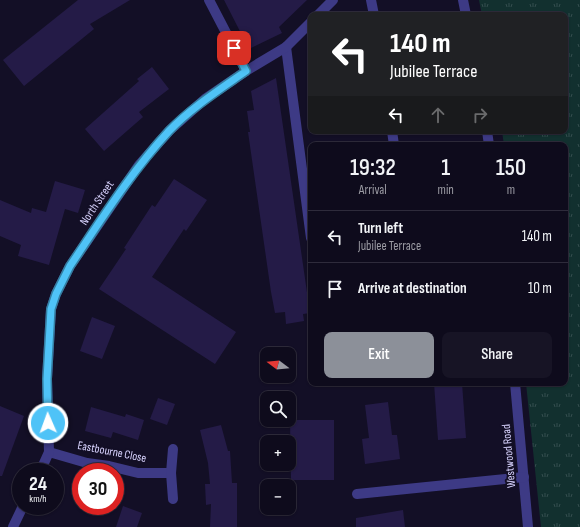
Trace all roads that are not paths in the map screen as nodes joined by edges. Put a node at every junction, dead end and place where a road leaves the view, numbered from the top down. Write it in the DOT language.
graph roads {
  1 [pos="209,0"];
  2 [pos="371,0"];
  3 [pos="463,0"];
  4 [pos="327,2"];
  5 [pos="320,12"];
  6 [pos="373,12"];
  7 [pos="465,12"];
  8 [pos="308,25"];
  9 [pos="286,47"];
  10 [pos="246,71"];
  11 [pos="308,215"];
  12 [pos="515,386"];
  13 [pos="173,449"];
  14 [pos="50,452"];
  15 [pos="44,463"];
  16 [pos="171,473"];
  17 [pos="524,477"];
  18 [pos="356,494"];
  19 [pos="173,499"];
  20 [pos="19,515"];
  21 [pos="13,527"];
  22 [pos="528,527"];
  1 -- 10 [label="street"];
  2 -- 6 [label="street"];
  3 -- 7 [label="street"];
  4 -- 5 [label="street"];
  8 -- 9 [label="street, North Street"];
  9 -- 10 [label="street, North Street"];
  9 -- 11 [label="street"];
  10 -- 14 [label="street, North Street"];
  12 -- 17 [label="street, Westwood Road"];
  13 -- 16 [label="street"];
  14 -- 15 [label="street, North Street"];
  14 -- 16 [label="street, Eastbourne Close"];
  16 -- 19 [label="street"];
  17 -- 18 [label="street"];
  17 -- 22 [label="street, Westwood Road"];
  20 -- 21 [label="street"];
}
